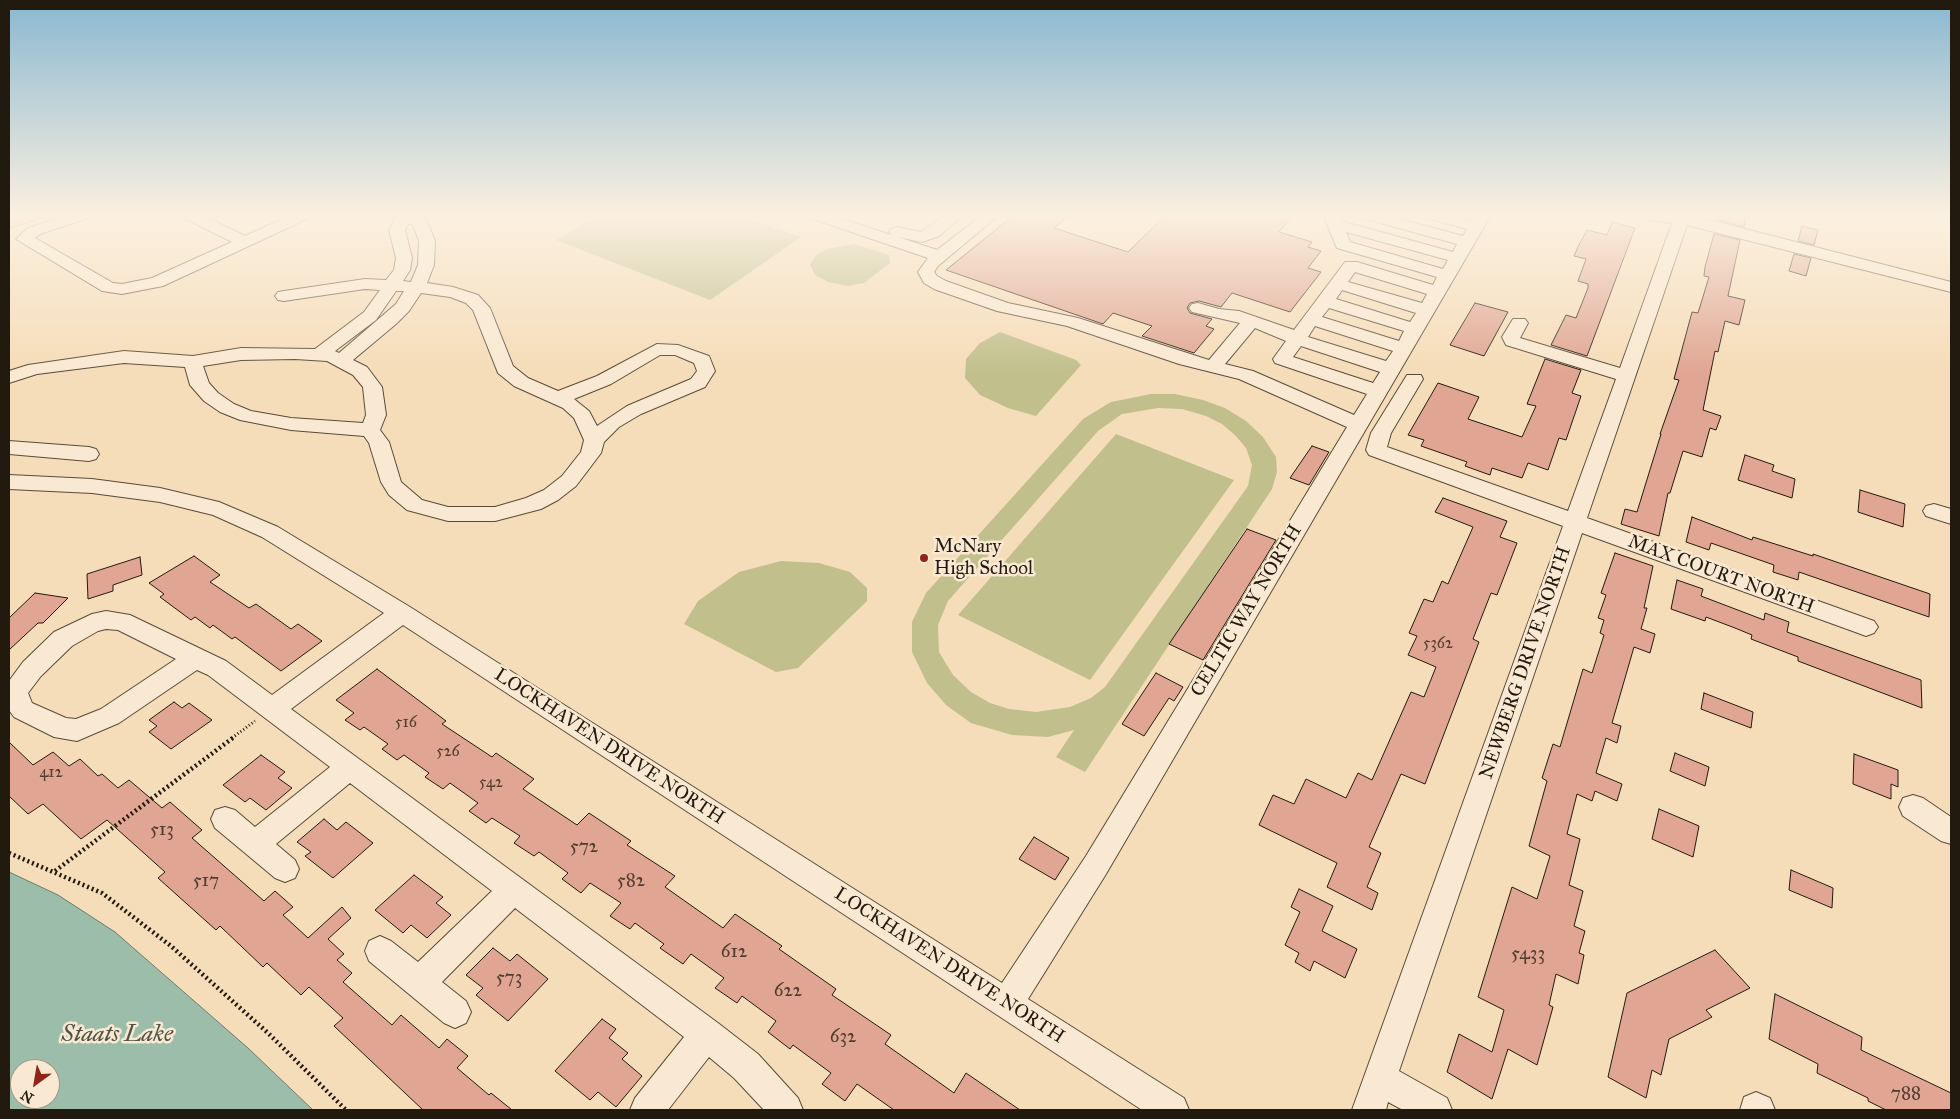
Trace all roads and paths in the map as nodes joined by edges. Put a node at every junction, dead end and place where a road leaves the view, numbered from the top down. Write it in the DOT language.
graph roads {
  1 [pos="73,267"];
  2 [pos="190,267"];
  3 [pos="402,267"];
  4 [pos="425,267"];
  5 [pos="930,267"];
  6 [pos="1349,267"];
  7 [pos="1354,267"];
  8 [pos="1420,267"];
  9 [pos="1452,267"];
  10 [pos="1664,267"];
  11 [pos="1878,267"];
  12 [pos="1447,275"];
  13 [pos="1338,284"];
  14 [pos="392,285"];
  15 [pos="1951,286"];
  16 [pos="417,287"];
  17 [pos="1437,292"];
  18 [pos="284,296"];
  19 [pos="1325,301"];
  20 [pos="1198,308"];
  21 [pos="1426,310"];
  22 [pos="1311,319"];
  23 [pos="1251,321"];
  24 [pos="1519,322"];
  25 [pos="1415,329"];
  26 [pos="1297,339"];
  27 [pos="1403,348"];
  28 [pos="320,354"];
  29 [pos="341,360"];
  30 [pos="193,362"];
  31 [pos="9,365"];
  32 [pos="1214,366"];
  33 [pos="35,369"];
  34 [pos="1391,369"];
  35 [pos="1626,376"];
  36 [pos="9,377"];
  37 [pos="1414,379"];
  38 [pos="1378,391"];
  39 [pos="559,398"];
  40 [pos="1358,424"];
  41 [pos="370,430"];
  42 [pos="594,440"];
  43 [pos="9,447"];
  44 [pos="89,454"];
  45 [pos="9,482"];
  46 [pos="1575,523"];
  47 [pos="402,613"];
  48 [pos="1866,627"];
  49 [pos="196,658"];
  50 [pos="272,710"];
  51 [pos="350,767"];
  52 [pos="1912,807"];
  53 [pos="226,819"];
  54 [pos="1951,832"];
  55 [pos="255,844"];
  56 [pos="9,854"];
  57 [pos="285,869"];
  58 [pos="55,871"];
  59 [pos="514,890"];
  60 [pos="380,951"];
  61 [pos="419,983"];
  62 [pos="1007,1003"];
  63 [pos="455,1012"];
  64 [pos="707,1034"];
  65 [pos="1380,1080"];
  66 [pos="346,1110"];
  67 [pos="647,1110"];
  68 [pos="786,1110"];
  69 [pos="1172,1110"];
  70 [pos="1369,1110"];
  71 [pos="1435,1110"];
  1 -- 2 [label="street"];
  3 -- 14 [label="street"];
  4 -- 16 [label="street"];
  5 -- 32 [label="street"];
  6 -- 13 [label="street"];
  7 -- 17 [label="street"];
  8 -- 12 [label="street"];
  9 -- 12 [label="street, CELTIC WAY NORTH"];
  10 -- 35 [label="street, NEWBERG DRIVE NORTH"];
  11 -- 15 [label="street"];
  12 -- 17 [label="street, CELTIC WAY NORTH"];
  13 -- 19 [label="street"];
  13 -- 21 [label="street"];
  14 -- 16 [label="street"];
  14 -- 18 [label="street"];
  14 -- 28 [label="street"];
  16 -- 29 [label="street"];
  16 -- 39 [label="street"];
  17 -- 21 [label="street, CELTIC WAY NORTH"];
  19 -- 22 [label="street"];
  19 -- 25 [label="street"];
  20 -- 23 [label="street"];
  21 -- 25 [label="street, CELTIC WAY NORTH"];
  22 -- 26 [label="street"];
  22 -- 27 [label="street"];
  23 -- 26 [label="street"];
  23 -- 32 [label="street"];
  24 -- 35 [label="street"];
  25 -- 27 [label="street, CELTIC WAY NORTH"];
  26 -- 34 [label="street"];
  26 -- 38 [label="street"];
  27 -- 34 [label="street, CELTIC WAY NORTH"];
  28 -- 29 [label="street"];
  28 -- 30 [label="street"];
  29 -- 41 [label="street"];
  30 -- 33 [label="street"];
  30 -- 41 [label="street"];
  31 -- 33 [label="street"];
  32 -- 40 [label="street"];
  33 -- 36 [label="street"];
  34 -- 38 [label="street, CELTIC WAY NORTH"];
  35 -- 46 [label="street, NEWBERG DRIVE NORTH"];
  37 -- 46 [label="street, MAX COURT NORTH"];
  38 -- 40 [label="street, CELTIC WAY NORTH"];
  39 -- 42 [label="street"];
  39 -- 42 [label="street"];
  40 -- 62 [label="street, CELTIC WAY NORTH"];
  41 -- 42 [label="street"];
  43 -- 44 [label="street"];
  45 -- 47 [label="street, LOCKHAVEN DRIVE NORTH"];
  46 -- 48 [label="street, MAX COURT NORTH"];
  46 -- 65 [label="street, NEWBERG DRIVE NORTH"];
  47 -- 50 [label="street"];
  47 -- 62 [label="street, LOCKHAVEN DRIVE NORTH"];
  49 -- 49 [label="street"];
  49 -- 50 [label="street"];
  50 -- 51 [label="street"];
  50 -- 58 [label="path"];
  51 -- 55 [label="street"];
  51 -- 59 [label="street"];
  52 -- 54 [label="street"];
  53 -- 55 [label="street"];
  55 -- 57 [label="street"];
  56 -- 58 [label="path"];
  58 -- 66 [label="path"];
  59 -- 61 [label="street"];
  59 -- 64 [label="street"];
  60 -- 61 [label="street"];
  61 -- 63 [label="street"];
  62 -- 69 [label="street, LOCKHAVEN DRIVE NORTH"];
  64 -- 67 [label="street"];
  64 -- 68 [label="street"];
  65 -- 70 [label="street, NEWBERG DRIVE NORTH"];
  65 -- 71 [label="street"];
}
